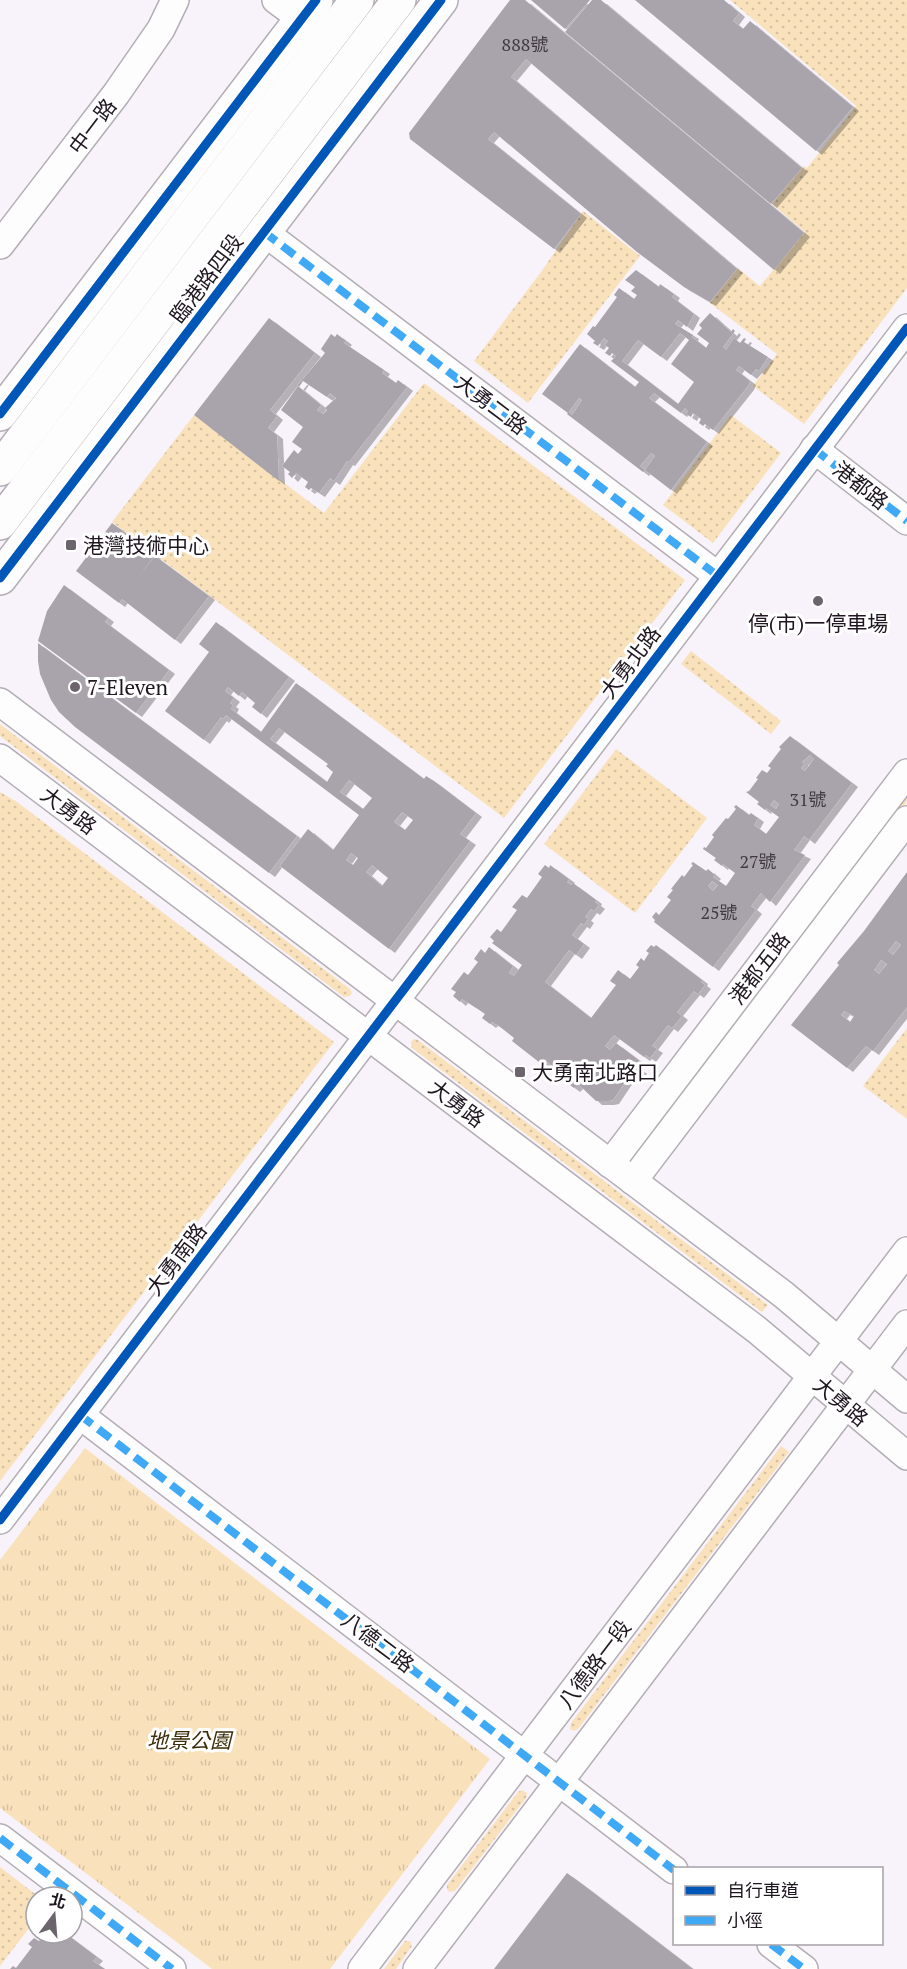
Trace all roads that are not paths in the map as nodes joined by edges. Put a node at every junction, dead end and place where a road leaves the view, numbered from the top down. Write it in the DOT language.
graph roads {
  1 [pos="175,0"];
  2 [pos="357,0"];
  3 [pos="399,0"];
  4 [pos="441,0"];
  5 [pos="298,6"];
  6 [pos="328,39"];
  7 [pos="354,59"];
  8 [pos="380,80"];
  9 [pos="264,232"];
  10 [pos="0,245"];
  11 [pos="907,328"];
  12 [pos="0,414"];
  13 [pos="814,449"];
  14 [pos="0,469"];
  15 [pos="907,521"];
  16 [pos="0,523"];
  17 [pos="718,576"];
  18 [pos="0,578"];
  19 [pos="0,702"];
  20 [pos="0,758"];
  21 [pos="907,773"];
  22 [pos="907,820"];
  23 [pos="382,1018"];
  24 [pos="610,1164"];
  25 [pos="633,1181"];
  26 [pos="907,1251"];
  27 [pos="907,1324"];
  28 [pos="825,1359"];
  29 [pos="859,1387"];
  30 [pos="907,1399"];
  31 [pos="80,1415"];
  32 [pos="907,1456"];
  33 [pos="0,1520"];
  34 [pos="525,1754"];
  35 [pos="560,1782"];
  36 [pos="0,1838"];
  37 [pos="673,1868"];
  38 [pos="412,1903"];
  39 [pos="447,1930"];
  40 [pos="772,1945"];
  41 [pos="172,1969"];
  42 [pos="362,1969"];
  43 [pos="417,1969"];
  44 [pos="804,1969"];
  1 -- 10 [label="street, 中一路"];
  2 -- 6 [label="main road"];
  3 -- 7 [label="main road, 臨港路四段"];
  4 -- 8 [label="main road, 臨港路四段"];
  5 -- 6 [label="street"];
  5 -- 12 [label="main road"];
  6 -- 7 [label="street"];
  6 -- 14 [label="main road"];
  7 -- 8 [label="street"];
  7 -- 16 [label="main road, 臨港路四段"];
  8 -- 9 [label="main road, 臨港路四段"];
  9 -- 17 [label="street, 大勇二路"];
  9 -- 18 [label="main road, 臨港路四段"];
  11 -- 13 [label="street, 大勇北路"];
  13 -- 15 [label="street, 港都路"];
  13 -- 17 [label="street, 大勇北路"];
  17 -- 23 [label="street, 大勇北路"];
  19 -- 23 [label="street, 大勇路"];
  20 -- 23 [label="street, 大勇路"];
  21 -- 24 [label="street, 港都五路"];
  22 -- 25 [label="street, 港都五路"];
  23 -- 24 [label="street, 大勇路"];
  23 -- 28 [label="street, 大勇路"];
  23 -- 31 [label="street, 大勇南路"];
  24 -- 25 [label="street, 大勇路"];
  25 -- 28 [label="street, 大勇路"];
  26 -- 28 [label="street, 八德路一段"];
  27 -- 29 [label="street, 八德路一段"];
  28 -- 29 [label="street, 大勇路"];
  28 -- 29 [label="street, 大勇路"];
  28 -- 34 [label="street, 八德路一段"];
  29 -- 30 [label="street, 大勇路"];
  29 -- 32 [label="street, 大勇路"];
  29 -- 35 [label="street, 八德路一段"];
  31 -- 33 [label="street, 大勇南路"];
  31 -- 34 [label="street, 八德二路"];
  34 -- 35 [label="street, 八德二路"];
  34 -- 38 [label="street, 八德路一段"];
  35 -- 37 [label="street, 八德二路"];
  35 -- 39 [label="street, 八德路一段"];
  36 -- 41 [label="street"];
  38 -- 39 [label="street"];
  38 -- 42 [label="street, 八德路一段"];
  39 -- 43 [label="street, 八德路一段"];
  40 -- 44 [label="street"];
}
